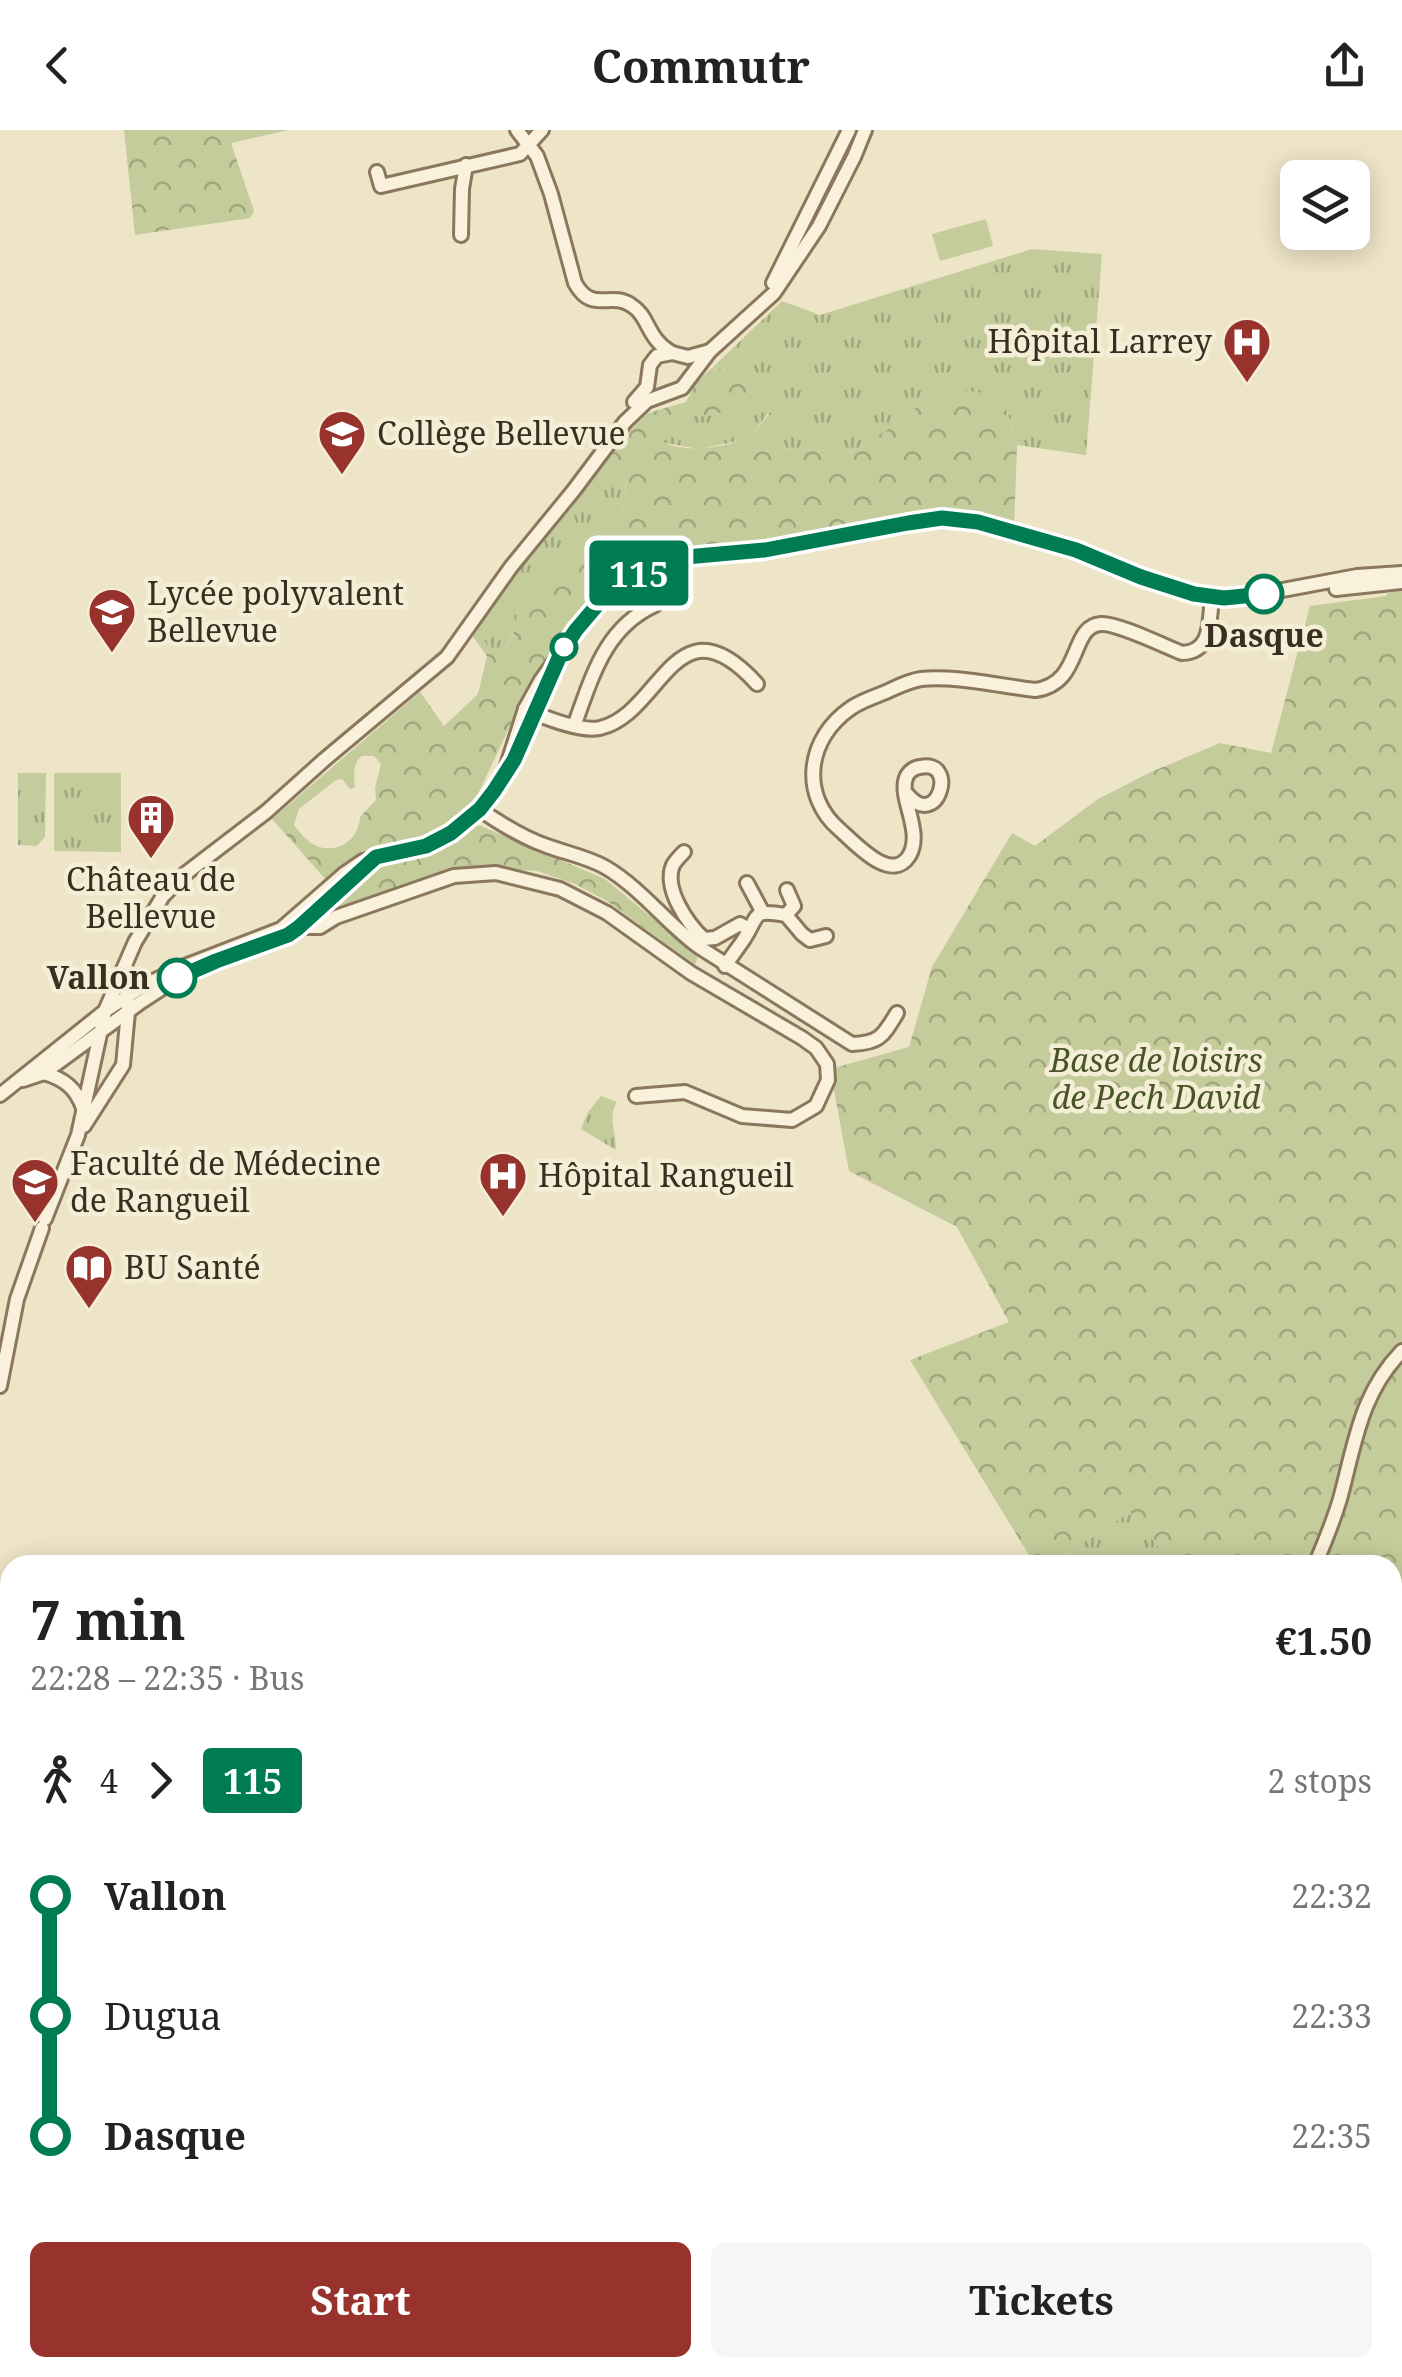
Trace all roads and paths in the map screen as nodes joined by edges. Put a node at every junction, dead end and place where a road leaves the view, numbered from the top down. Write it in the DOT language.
graph roads {
  1 [pos="517,130"];
  2 [pos="542,130"];
  3 [pos="849,130"];
  4 [pos="865,130"];
  5 [pos="530,146"];
  6 [pos="466,166"];
  7 [pos="377,172"];
  8 [pos="461,235"];
  9 [pos="759,306"];
  10 [pos="654,340"];
  11 [pos="710,351"];
  12 [pos="676,355"];
  13 [pos="654,360"];
  14 [pos="688,377"];
  15 [pos="650,378"];
  16 [pos="666,393"];
  17 [pos="594,462"];
  18 [pos="1402,573"];
  19 [pos="1402,582"];
  20 [pos="1212,602"];
  21 [pos="654,606"];
  22 [pos="757,684"];
  23 [pos="529,711"];
  24 [pos="574,726"];
  25 [pos="906,794"];
  26 [pos="927,804"];
  27 [pos="480,809"];
  28 [pos="913,825"];
  29 [pos="684,852"];
  30 [pos="747,883"];
  31 [pos="788,890"];
  32 [pos="763,913"];
  33 [pos="307,914"];
  34 [pos="786,915"];
  35 [pos="749,929"];
  36 [pos="826,936"];
  37 [pos="126,965"];
  38 [pos="725,966"];
  39 [pos="127,996"];
  40 [pos="105,1011"];
  41 [pos="128,1012"];
  42 [pos="897,1014"];
  43 [pos="101,1031"];
  44 [pos="44,1073"];
  45 [pos="19,1081"];
  46 [pos="0,1096"];
  47 [pos="636,1096"];
  48 [pos="83,1110"];
  49 [pos="78,1135"];
  50 [pos="1402,1350"];
  51 [pos="0,1386"];
  52 [pos="1319,1555"];
  1 -- 5 [label="street"];
  2 -- 5 [label="street"];
  3 -- 9 [label="street"];
  4 -- 9 [label="street"];
  5 -- 6 [label="street"];
  5 -- 10 [label="street"];
  6 -- 7 [label="street"];
  6 -- 8 [label="street"];
  9 -- 11 [label="street"];
  10 -- 12 [label="street"];
  10 -- 13 [label="street"];
  11 -- 12 [label="street"];
  11 -- 14 [label="street"];
  12 -- 13 [label="street"];
  12 -- 14 [label="street"];
  13 -- 15 [label="street"];
  14 -- 16 [label="street"];
  15 -- 16 [label="street"];
  15 -- 17 [label="street"];
  16 -- 17 [label="street"];
  17 -- 37 [label="street"];
  18 -- 20 [label="street"];
  19 -- 20 [label="street"];
  20 -- 23 [label="street"];
  20 -- 28 [label="street"];
  21 -- 24 [label="street"];
  22 -- 24 [label="street"];
  23 -- 24 [label="street"];
  23 -- 27 [label="street"];
  25 -- 26 [label="street"];
  25 -- 26 [label="street"];
  25 -- 28 [label="street"];
  26 -- 28 [label="street"];
  27 -- 33 [label="street"];
  27 -- 38 [label="street"];
  29 -- 35 [label="street"];
  30 -- 32 [label="street"];
  31 -- 34 [label="street"];
  32 -- 34 [label="street"];
  32 -- 35 [label="street"];
  33 -- 39 [label="street"];
  33 -- 41 [label="street"];
  33 -- 47 [label="street"];
  34 -- 36 [label="street"];
  35 -- 38 [label="street"];
  37 -- 39 [label="street"];
  37 -- 40 [label="street"];
  38 -- 42 [label="street"];
  39 -- 40 [label="street"];
  39 -- 41 [label="street"];
  40 -- 43 [label="street"];
  40 -- 45 [label="street"];
  41 -- 43 [label="street"];
  41 -- 49 [label="street"];
  43 -- 44 [label="street"];
  43 -- 48 [label="street"];
  44 -- 45 [label="street"];
  44 -- 48 [label="street"];
  45 -- 46 [label="street"];
  48 -- 49 [label="street"];
  49 -- 51 [label="street"];
  50 -- 52 [label="street"];
}
